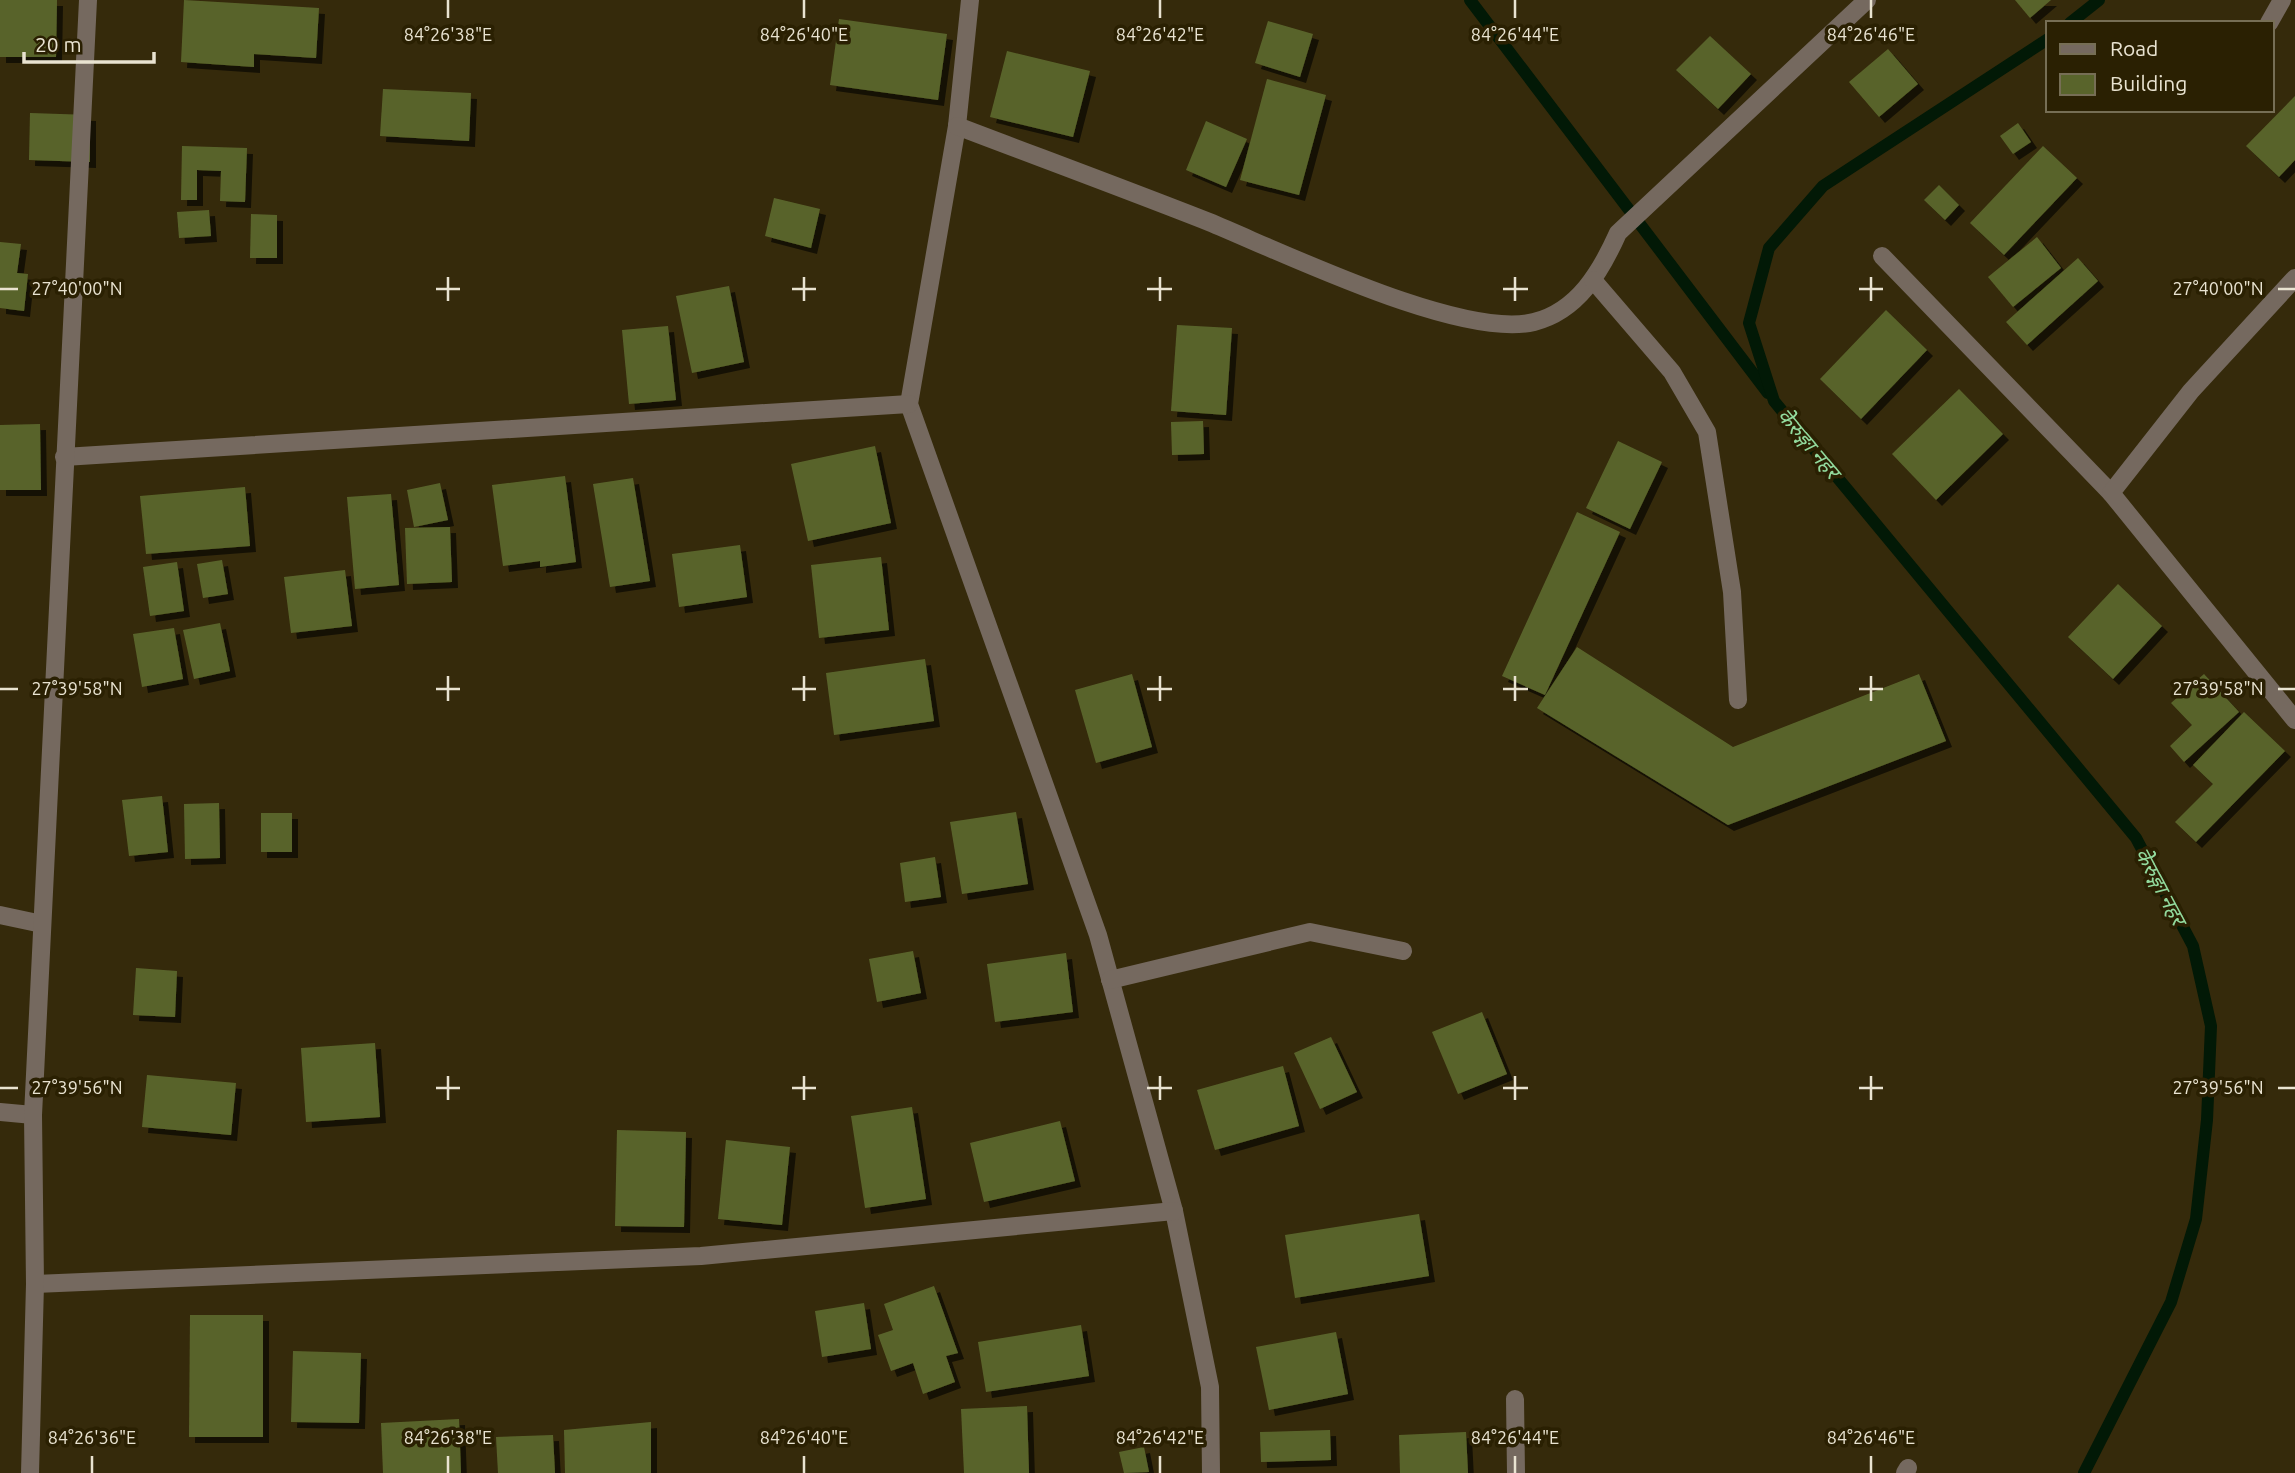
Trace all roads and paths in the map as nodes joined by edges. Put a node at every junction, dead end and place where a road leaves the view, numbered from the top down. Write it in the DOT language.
graph roads {
  1 [pos="88,0"];
  2 [pos="970,0"];
  3 [pos="1867,0"];
  4 [pos="2282,0"];
  5 [pos="2270,21"];
  6 [pos="957,126"];
  7 [pos="1882,257"];
  8 [pos="2295,278"];
  9 [pos="1593,280"];
  10 [pos="909,404"];
  11 [pos="64,457"];
  12 [pos="2111,493"];
  13 [pos="1738,700"];
  14 [pos="2295,720"];
  15 [pos="0,915"];
  16 [pos="42,924"];
  17 [pos="1403,951"];
  18 [pos="1110,980"];
  19 [pos="0,1112"];
  20 [pos="33,1115"];
  21 [pos="1174,1211"];
  22 [pos="35,1283"];
  23 [pos="1515,1399"];
  24 [pos="30,1473"];
  25 [pos="1211,1473"];
  26 [pos="1517,1473"];
  1 -- 11 [label="street"];
  2 -- 6 [label="street"];
  3 -- 9 [label="street"];
  4 -- 5 [label="street"];
  6 -- 9 [label="street"];
  6 -- 10 [label="street"];
  7 -- 12 [label="street"];
  8 -- 12 [label="street"];
  9 -- 13 [label="street"];
  10 -- 11 [label="street"];
  10 -- 18 [label="street"];
  11 -- 16 [label="street"];
  12 -- 14 [label="street"];
  15 -- 16 [label="street"];
  16 -- 20 [label="street"];
  17 -- 18 [label="street"];
  18 -- 21 [label="street"];
  19 -- 20 [label="street"];
  20 -- 22 [label="street"];
  21 -- 22 [label="street"];
  21 -- 25 [label="street"];
  22 -- 24 [label="street"];
  23 -- 26 [label="street"];
}
